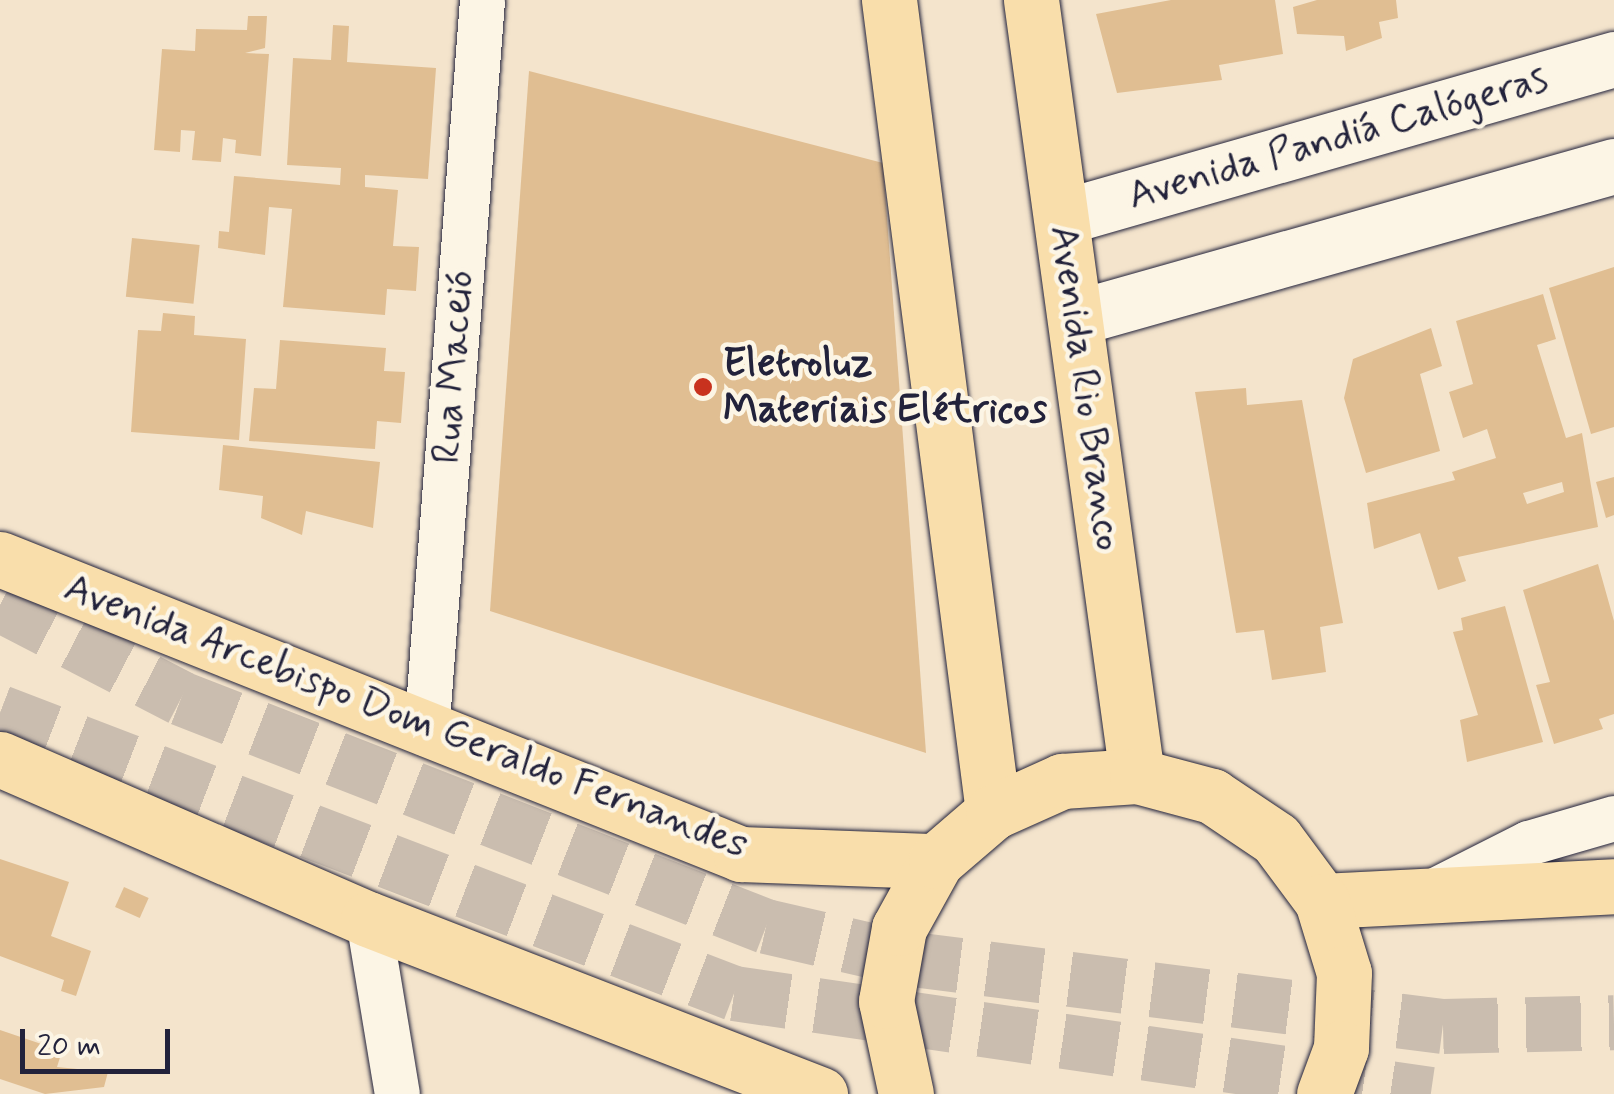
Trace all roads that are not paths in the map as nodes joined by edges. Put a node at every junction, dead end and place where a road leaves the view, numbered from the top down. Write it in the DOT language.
graph roads {
  1 [pos="482,0"];
  2 [pos="889,0"];
  3 [pos="1031,0"];
  4 [pos="1614,59"];
  5 [pos="1614,166"];
  6 [pos="1062,217"];
  7 [pos="1075,318"];
  8 [pos="0,559"];
  9 [pos="426,733"];
  10 [pos="0,759"];
  11 [pos="1137,776"];
  12 [pos="993,812"];
  13 [pos="1614,818"];
  14 [pos="936,862"];
  15 [pos="1614,886"];
  16 [pos="1437,888"];
  17 [pos="1322,901"];
  18 [pos="368,919"];
  19 [pos="397,1094"];
  20 [pos="820,1094"];
  21 [pos="906,1094"];
  22 [pos="1324,1094"];
  1 -- 9 [label="street, Rua Maceió"];
  2 -- 12 [label="main road"];
  3 -- 6 [label="main road, Avenida Rio Branco"];
  4 -- 6 [label="street, Avenida Pandiá Calógeras"];
  5 -- 7 [label="street"];
  6 -- 7 [label="main road, Avenida Rio Branco"];
  7 -- 11 [label="main road, Avenida Rio Branco"];
  8 -- 9 [label="main road, Avenida Arcebispo Dom Geraldo Fernandes"];
  9 -- 14 [label="main road, Avenida Arcebispo Dom Geraldo Fernandes"];
  10 -- 18 [label="main road"];
  11 -- 12 [label="main road"];
  11 -- 17 [label="main road"];
  12 -- 14 [label="main road"];
  13 -- 16 [label="street"];
  14 -- 21 [label="main road"];
  15 -- 16 [label="main road"];
  16 -- 17 [label="main road"];
  17 -- 22 [label="main road"];
  18 -- 19 [label="street"];
  18 -- 20 [label="main road"];
}
